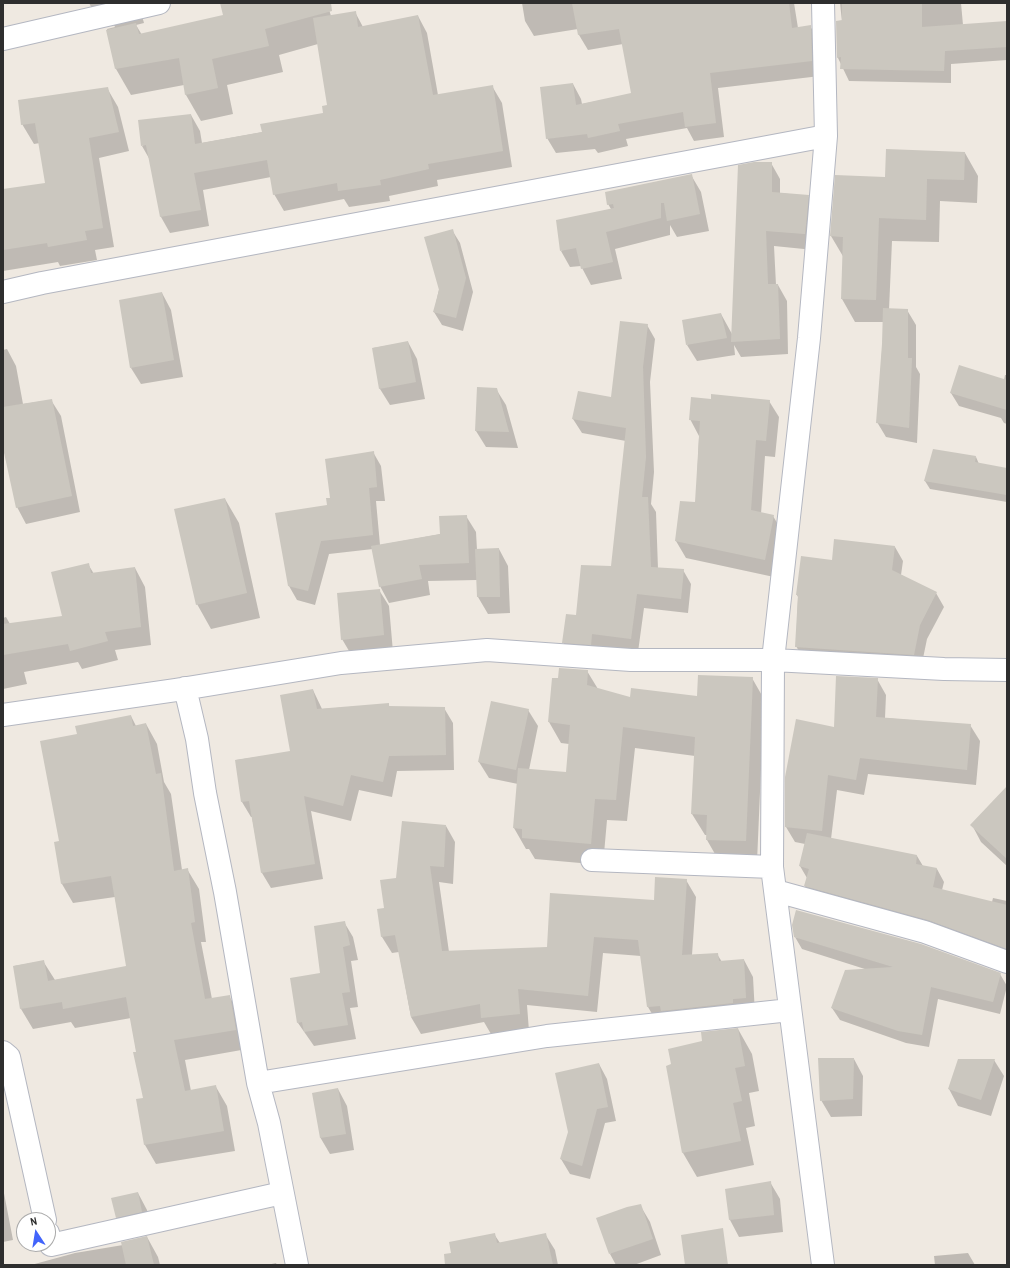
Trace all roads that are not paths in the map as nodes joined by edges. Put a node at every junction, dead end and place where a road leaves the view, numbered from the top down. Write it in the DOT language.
graph roads {
  1 [pos="159,3"];
  2 [pos="823,3"];
  3 [pos="3,39"];
  4 [pos="826,136"];
  5 [pos="3,292"];
  6 [pos="773,660"];
  7 [pos="1007,670"];
  8 [pos="185,688"];
  9 [pos="3,715"];
  10 [pos="592,860"];
  11 [pos="772,867"];
  12 [pos="776,891"];
  13 [pos="1007,962"];
  14 [pos="790,1010"];
  15 [pos="3,1052"];
  16 [pos="258,1083"];
  17 [pos="282,1193"];
  18 [pos="43,1212"];
  19 [pos="56,1244"];
  20 [pos="297,1265"];
  21 [pos="823,1265"];
  1 -- 3 [label="street"];
  2 -- 4 [label="street"];
  4 -- 5 [label="street"];
  4 -- 6 [label="street"];
  6 -- 7 [label="street"];
  6 -- 8 [label="street"];
  6 -- 11 [label="street"];
  8 -- 9 [label="street"];
  8 -- 16 [label="street"];
  10 -- 11 [label="street"];
  11 -- 12 [label="street"];
  12 -- 13 [label="street"];
  12 -- 14 [label="street"];
  14 -- 16 [label="street"];
  14 -- 21 [label="street"];
  15 -- 18 [label="street"];
  16 -- 17 [label="street"];
  17 -- 19 [label="street"];
  17 -- 20 [label="street"];
}
